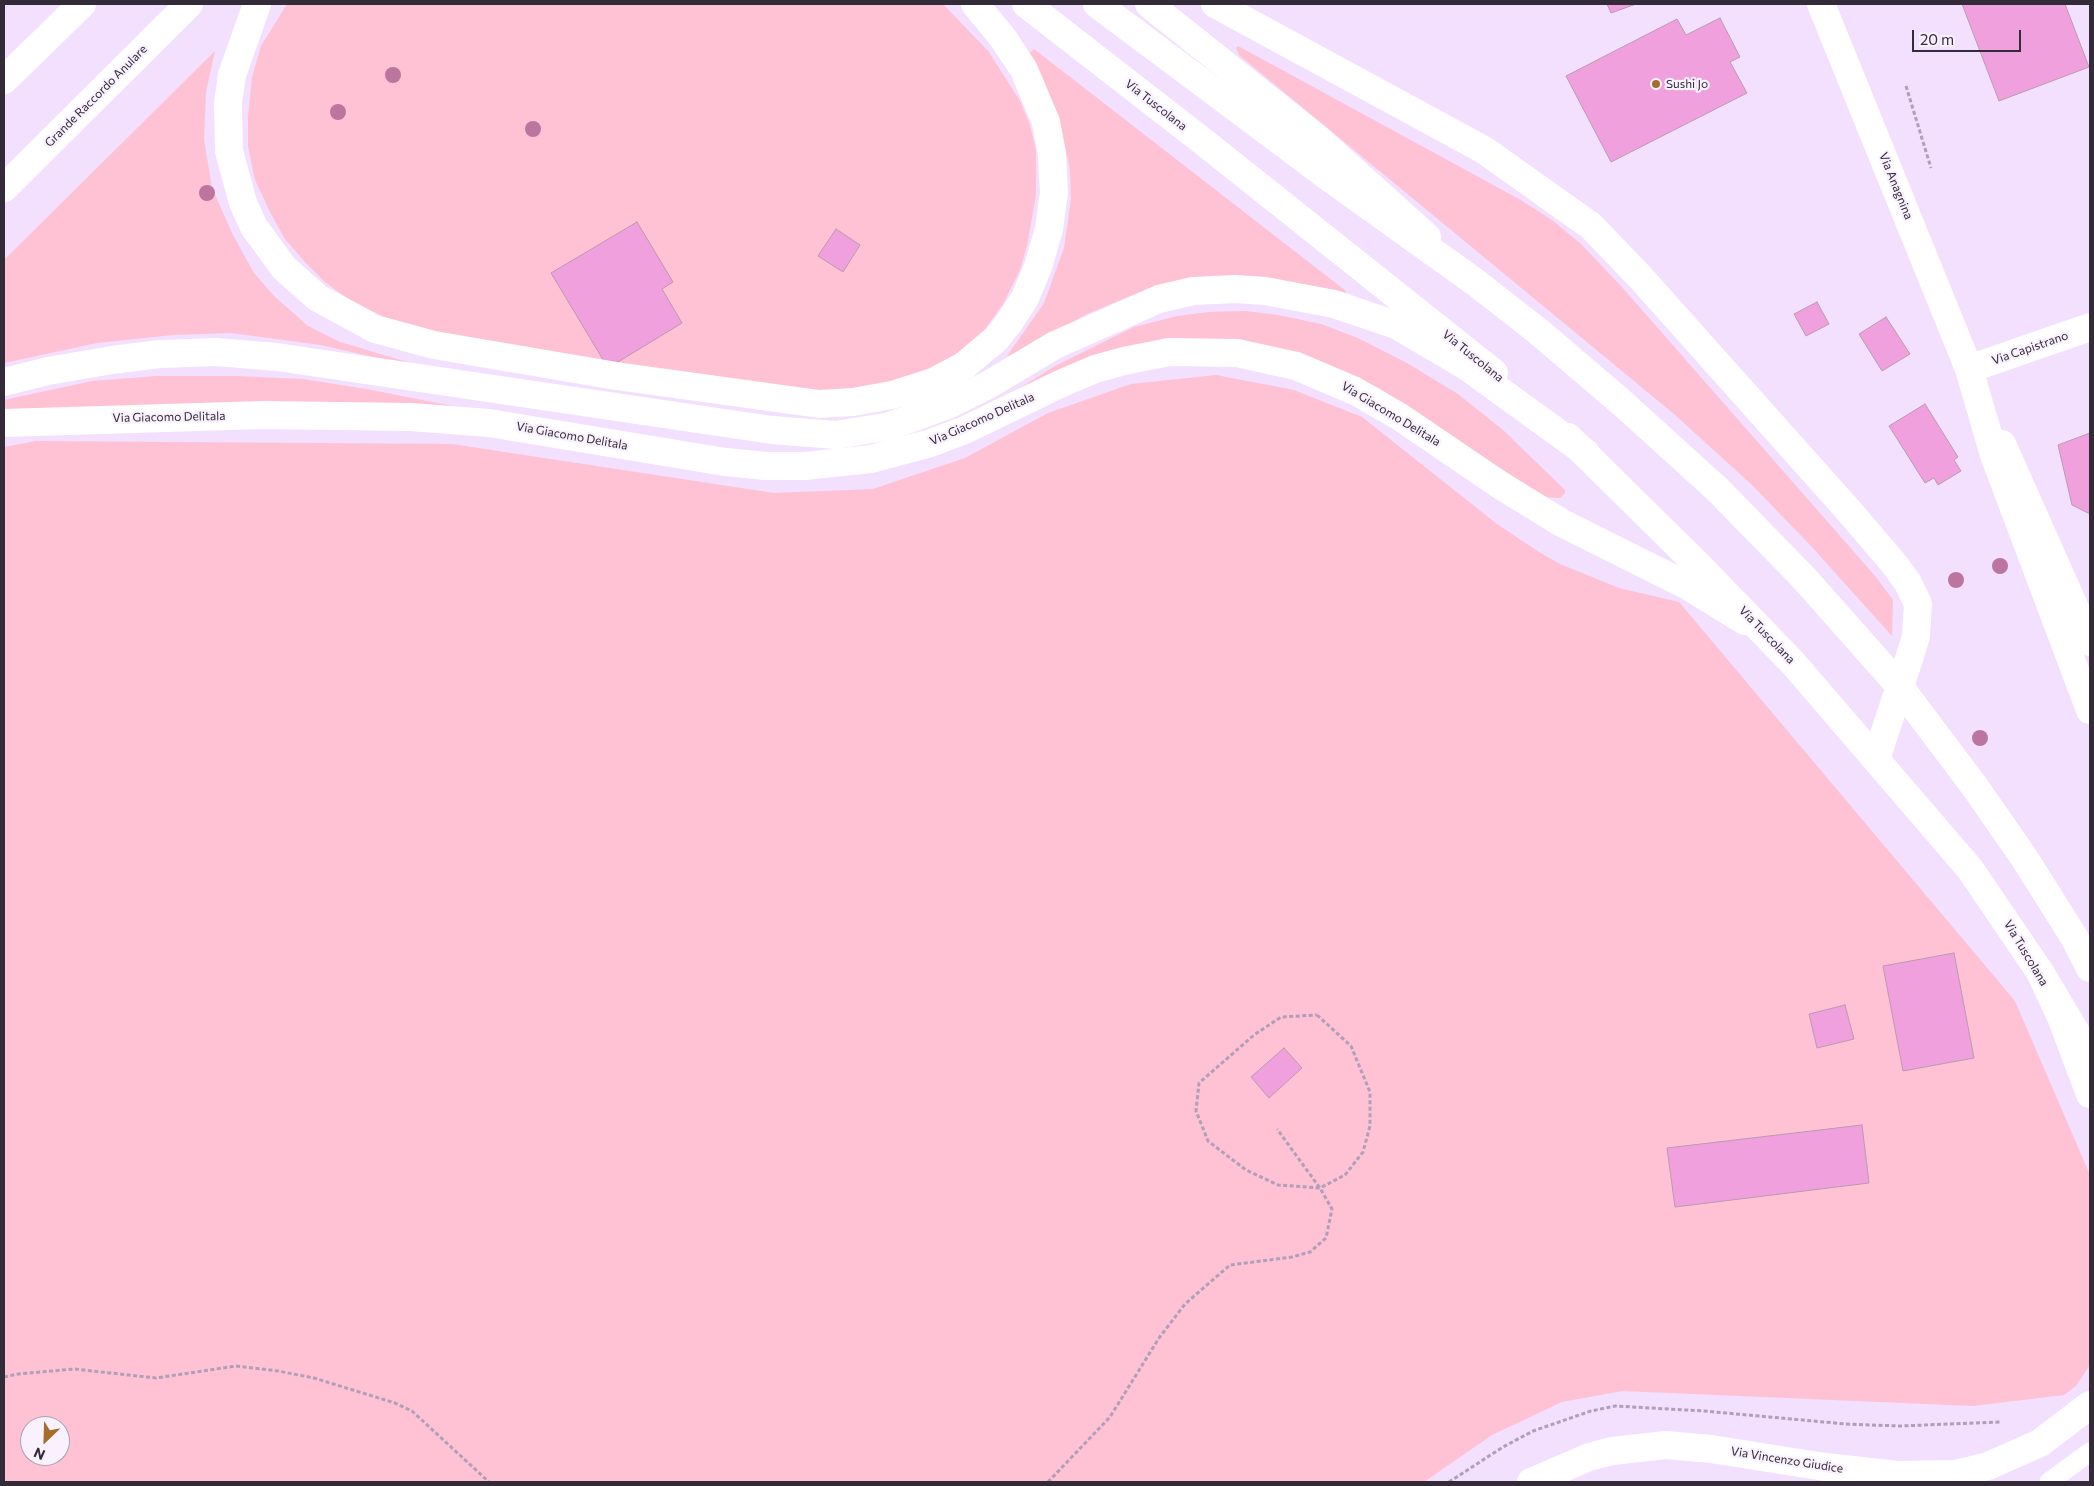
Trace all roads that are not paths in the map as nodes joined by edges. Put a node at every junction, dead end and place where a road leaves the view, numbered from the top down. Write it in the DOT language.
graph roads {
  1 [pos="59,4"];
  2 [pos="82,4"];
  3 [pos="189,4"];
  4 [pos="257,4"];
  5 [pos="975,4"];
  6 [pos="1026,4"];
  7 [pos="1098,4"];
  8 [pos="1149,4"];
  9 [pos="1215,4"];
  10 [pos="1821,4"];
  11 [pos="9,75"];
  12 [pos="4,188"];
  13 [pos="1475,282"];
  14 [pos="2090,327"];
  15 [pos="1969,369"];
  16 [pos="4,382"];
  17 [pos="4,423"];
  18 [pos="1586,453"];
  19 [pos="1766,634"];
  20 [pos="2090,642"];
  21 [pos="2090,710"];
  22 [pos="1876,759"];
  23 [pos="2090,968"];
  24 [pos="2040,972"];
  25 [pos="2090,1056"];
  26 [pos="2090,1094"];
  27 [pos="2090,1405"];
  28 [pos="2090,1452"];
  29 [pos="1988,1466"];
  30 [pos="1532,1482"];
  31 [pos="1961,1482"];
  32 [pos="2049,1482"];
  1 -- 11 [label="main road"];
  2 -- 11 [label="main road"];
  3 -- 12 [label="main road, Grande Raccordo Anulare"];
  4 -- 5 [label="main road"];
  6 -- 18 [label="main road, Via Tuscolana"];
  7 -- 13 [label="main road"];
  8 -- 13 [label="main road"];
  9 -- 22 [label="main road"];
  10 -- 15 [label="main road, Via Anagnina"];
  13 -- 23 [label="main road"];
  14 -- 15 [label="main road, Via Capistrano"];
  15 -- 20 [label="main road"];
  15 -- 21 [label="main road"];
  16 -- 18 [label="main road"];
  17 -- 19 [label="main road, Via Giacomo Delitala"];
  18 -- 19 [label="main road, Via Tuscolana"];
  19 -- 22 [label="main road, Via Tuscolana"];
  22 -- 24 [label="main road, Via Tuscolana"];
  24 -- 25 [label="main road"];
  24 -- 26 [label="main road, Via Tuscolana"];
  27 -- 29 [label="main road, Via Vincenzo Giudice"];
  28 -- 32 [label="lane"];
  29 -- 30 [label="main road, Via Vincenzo Giudice"];
  29 -- 31 [label="lane"];
}
